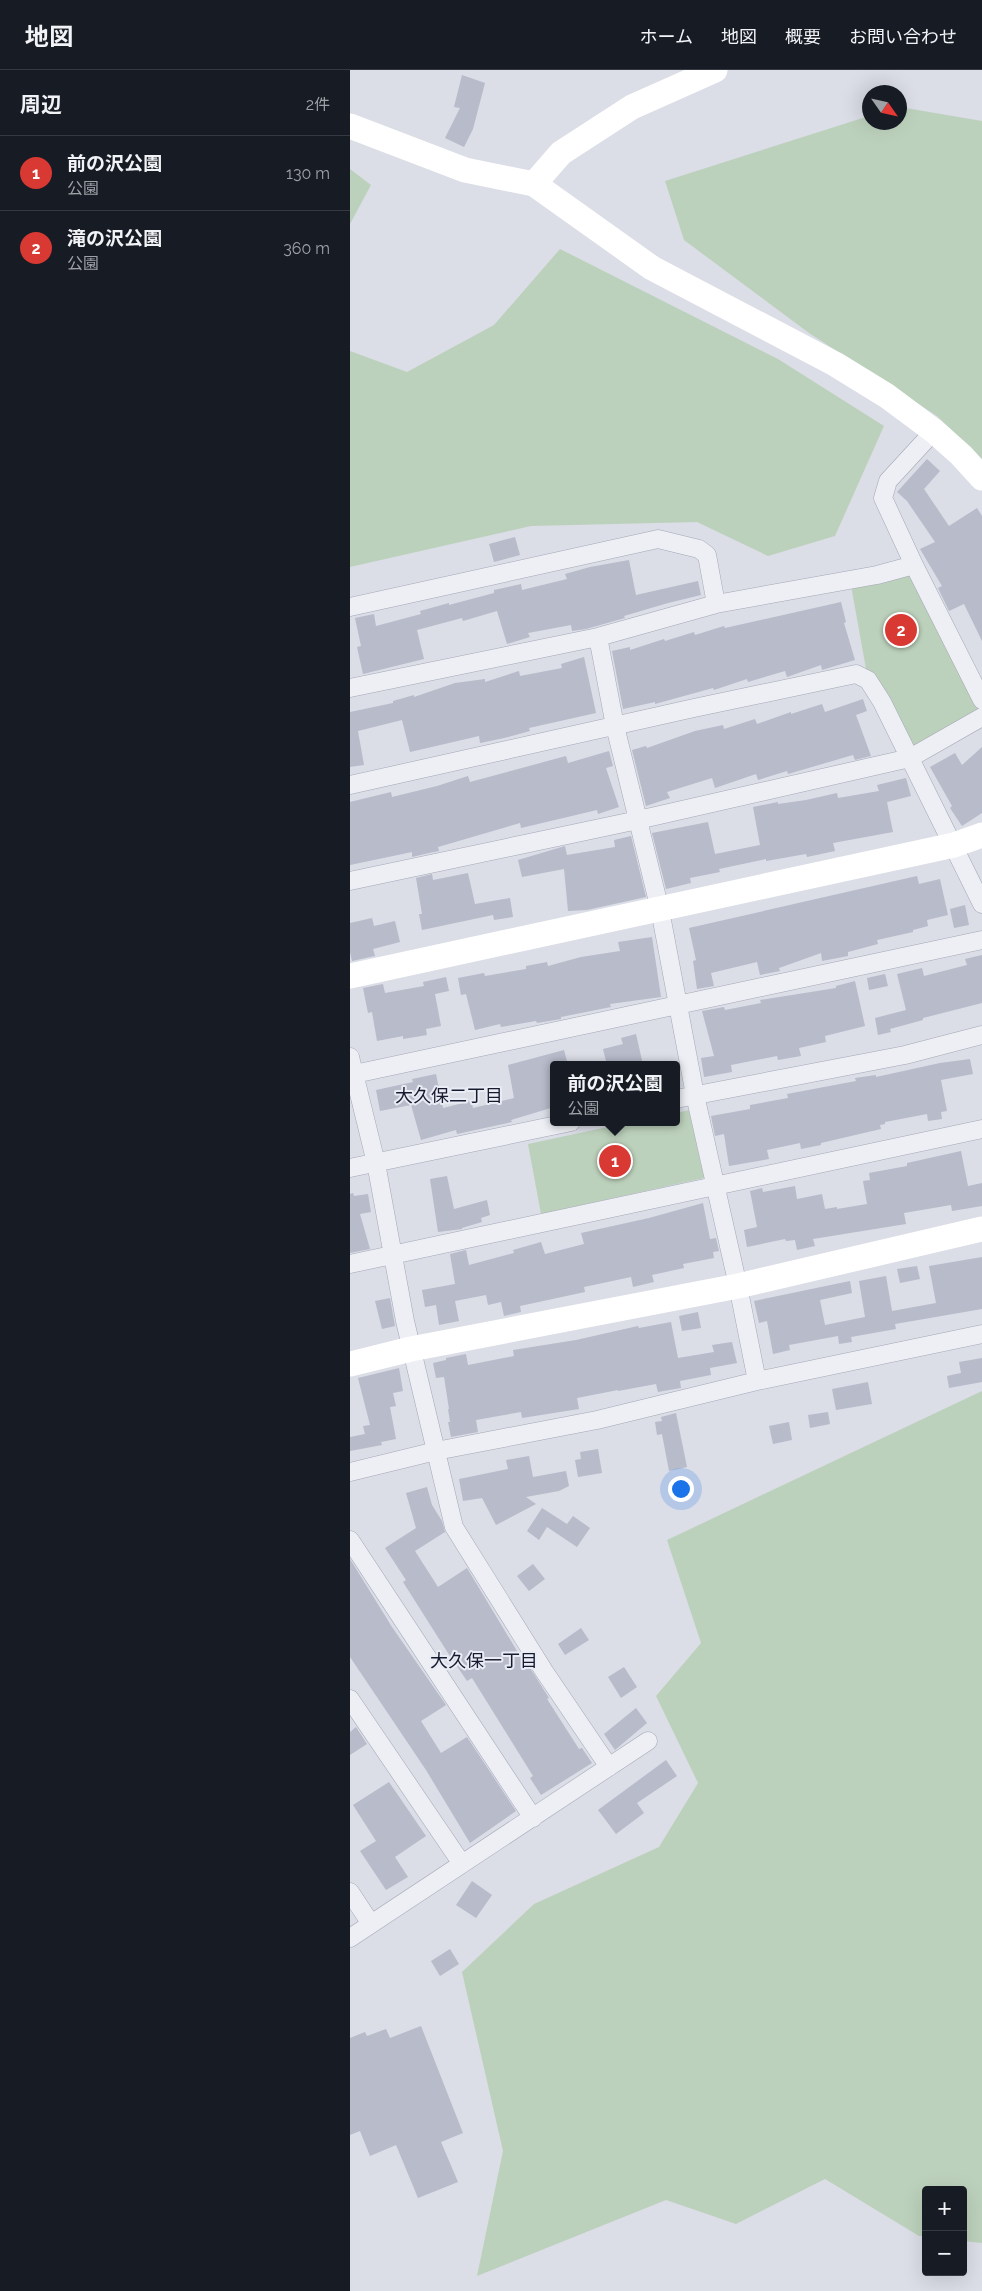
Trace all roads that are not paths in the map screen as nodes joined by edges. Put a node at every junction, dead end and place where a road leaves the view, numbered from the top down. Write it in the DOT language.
graph roads {
  1 [pos="715,70"];
  2 [pos="350,126"];
  3 [pos="534,184"];
  4 [pos="934,432"];
  5 [pos="982,478"];
  6 [pos="914,565"];
  7 [pos="716,604"];
  8 [pos="350,607"];
  9 [pos="598,637"];
  10 [pos="350,688"];
  11 [pos="982,700"];
  12 [pos="982,717"];
  13 [pos="615,726"];
  14 [pos="910,758"];
  15 [pos="350,786"];
  16 [pos="638,820"];
  17 [pos="982,836"];
  18 [pos="954,846"];
  19 [pos="350,881"];
  20 [pos="982,904"];
  21 [pos="660,910"];
  22 [pos="982,940"];
  23 [pos="350,976"];
  24 [pos="678,1005"];
  25 [pos="982,1035"];
  26 [pos="350,1057"];
  27 [pos="352,1075"];
  28 [pos="695,1095"];
  29 [pos="680,1098"];
  30 [pos="552,1126"];
  31 [pos="982,1129"];
  32 [pos="376,1163"];
  33 [pos="350,1168"];
  34 [pos="715,1187"];
  35 [pos="982,1229"];
  36 [pos="392,1254"];
  37 [pos="350,1264"];
  38 [pos="738,1286"];
  39 [pos="982,1334"];
  40 [pos="411,1350"];
  41 [pos="350,1364"];
  42 [pos="756,1381"];
  43 [pos="436,1451"];
  44 [pos="350,1472"];
  45 [pos="350,1540"];
  46 [pos="350,1699"];
  47 [pos="648,1741"];
  48 [pos="609,1767"];
  49 [pos="533,1818"];
  50 [pos="462,1864"];
  51 [pos="350,1892"];
  52 [pos="371,1924"];
  53 [pos="350,1938"];
  1 -- 3 [label="street"];
  2 -- 3 [label="street"];
  3 -- 4 [label="street"];
  4 -- 5 [label="street"];
  4 -- 6 [label="street"];
  6 -- 7 [label="street"];
  6 -- 11 [label="street"];
  7 -- 8 [label="street"];
  7 -- 9 [label="street"];
  9 -- 10 [label="street"];
  9 -- 13 [label="street"];
  12 -- 14 [label="street"];
  13 -- 14 [label="street"];
  13 -- 15 [label="street"];
  13 -- 16 [label="street"];
  14 -- 16 [label="street"];
  14 -- 18 [label="street"];
  16 -- 19 [label="street"];
  16 -- 21 [label="street"];
  17 -- 18 [label="street"];
  18 -- 20 [label="street"];
  18 -- 21 [label="street"];
  21 -- 23 [label="street"];
  21 -- 24 [label="street"];
  22 -- 24 [label="street"];
  24 -- 27 [label="street"];
  24 -- 28 [label="street"];
  25 -- 28 [label="street"];
  26 -- 27 [label="street"];
  27 -- 32 [label="street"];
  28 -- 29 [label="street"];
  28 -- 34 [label="street"];
  30 -- 32 [label="street"];
  31 -- 34 [label="street"];
  32 -- 33 [label="street"];
  32 -- 36 [label="street"];
  34 -- 36 [label="street"];
  34 -- 38 [label="street"];
  35 -- 38 [label="street"];
  36 -- 37 [label="street"];
  36 -- 40 [label="street"];
  38 -- 40 [label="street"];
  38 -- 42 [label="street"];
  39 -- 42 [label="street"];
  40 -- 41 [label="street"];
  40 -- 43 [label="street"];
  42 -- 43 [label="street"];
  43 -- 44 [label="street"];
  43 -- 48 [label="street"];
  45 -- 49 [label="street"];
  46 -- 50 [label="street"];
  47 -- 48 [label="street"];
  48 -- 49 [label="street"];
  49 -- 50 [label="street"];
  50 -- 52 [label="street"];
  51 -- 52 [label="street"];
  52 -- 53 [label="street"];
}
